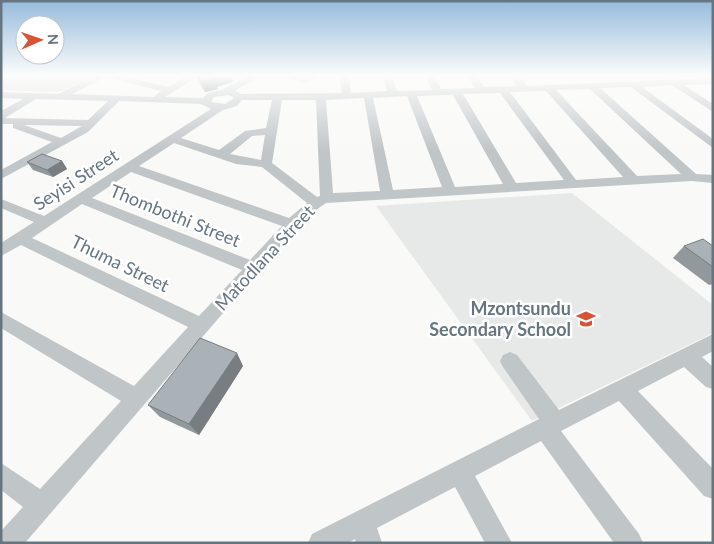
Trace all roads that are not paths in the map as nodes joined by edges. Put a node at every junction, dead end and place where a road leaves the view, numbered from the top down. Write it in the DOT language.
graph roads {
  1 [pos="28,100"];
  2 [pos="115,100"];
  3 [pos="170,100"];
  4 [pos="188,100"];
  5 [pos="220,100"];
  6 [pos="220,100"];
  7 [pos="276,100"];
  8 [pos="322,100"];
  9 [pos="369,100"];
  10 [pos="414,100"];
  11 [pos="461,100"];
  12 [pos="511,100"];
  13 [pos="560,100"];
  14 [pos="608,100"];
  15 [pos="663,100"];
  16 [pos="700,100"];
  17 [pos="211,103"];
  18 [pos="713,109"];
  19 [pos="4,119"];
  20 [pos="93,123"];
  21 [pos="271,131"];
  22 [pos="707,135"];
  23 [pos="172,139"];
  24 [pos="62,142"];
  25 [pos="713,145"];
  26 [pos="221,154"];
  27 [pos="1,159"];
  28 [pos="266,164"];
  29 [pos="18,166"];
  30 [pos="130,167"];
  31 [pos="1,175"];
  32 [pos="692,177"];
  33 [pos="713,179"];
  34 [pos="634,181"];
  35 [pos="573,184"];
  36 [pos="512,188"];
  37 [pos="450,191"];
  38 [pos="387,194"];
  39 [pos="82,199"];
  40 [pos="321,200"];
  41 [pos="1,203"];
  42 [pos="46,222"];
  43 [pos="292,224"];
  44 [pos="21,239"];
  45 [pos="1,252"];
  46 [pos="254,268"];
  47 [pos="1,319"];
  48 [pos="202,326"];
  49 [pos="713,342"];
  50 [pos="686,356"];
  51 [pos="510,361"];
  52 [pos="713,380"];
  53 [pos="622,389"];
  54 [pos="137,399"];
  55 [pos="550,425"];
  56 [pos="460,472"];
  57 [pos="1,475"];
  58 [pos="713,488"];
  59 [pos="41,506"];
  60 [pos="366,532"];
  61 [pos="8,543"];
  62 [pos="321,543"];
  63 [pos="499,543"];
  64 [pos="630,543"];
  1 -- 19 [label="street"];
  2 -- 20 [label="street"];
  3 -- 17 [label="street"];
  4 -- 17 [label="street"];
  5 -- 17 [label="street"];
  6 -- 17 [label="street"];
  7 -- 21 [label="street"];
  8 -- 40 [label="street"];
  9 -- 38 [label="street"];
  10 -- 37 [label="street"];
  11 -- 36 [label="street"];
  12 -- 35 [label="street"];
  13 -- 34 [label="street"];
  14 -- 32 [label="street"];
  15 -- 22 [label="street"];
  16 -- 18 [label="street"];
  17 -- 23 [label="street, Seyisi Street"];
  19 -- 20 [label="street"];
  19 -- 24 [label="street"];
  20 -- 24 [label="street"];
  21 -- 26 [label="street"];
  21 -- 28 [label="street"];
  22 -- 25 [label="street"];
  23 -- 26 [label="street"];
  23 -- 30 [label="street, Seyisi Street"];
  24 -- 29 [label="street"];
  26 -- 28 [label="street"];
  27 -- 29 [label="street"];
  28 -- 40 [label="street"];
  29 -- 31 [label="street"];
  30 -- 39 [label="street, Seyisi Street"];
  30 -- 43 [label="street"];
  32 -- 33 [label="street, Matodlana Street"];
  32 -- 34 [label="street, Matodlana Street"];
  34 -- 35 [label="street, Matodlana Street"];
  35 -- 36 [label="street, Matodlana Street"];
  36 -- 37 [label="street, Matodlana Street"];
  37 -- 38 [label="street, Matodlana Street"];
  38 -- 40 [label="street, Matodlana Street"];
  39 -- 42 [label="street, Seyisi Street"];
  39 -- 46 [label="street, Thombothi Street"];
  40 -- 43 [label="street, Matodlana Street"];
  41 -- 42 [label="street"];
  42 -- 44 [label="street, Seyisi Street"];
  43 -- 46 [label="street, Matodlana Street"];
  44 -- 45 [label="street, Seyisi Street"];
  44 -- 48 [label="street, Thuma Street"];
  46 -- 48 [label="street, Matodlana Street"];
  47 -- 54 [label="street"];
  48 -- 54 [label="street, Matodlana Street"];
  49 -- 50 [label="street"];
  50 -- 52 [label="street"];
  50 -- 53 [label="street"];
  51 -- 55 [label="street"];
  53 -- 55 [label="street"];
  53 -- 58 [label="street"];
  54 -- 59 [label="street, Matodlana Street"];
  55 -- 56 [label="street"];
  55 -- 64 [label="street"];
  56 -- 60 [label="street"];
  56 -- 63 [label="street"];
  57 -- 59 [label="street"];
  59 -- 61 [label="street, Matodlana Street"];
  60 -- 62 [label="street"];
}
